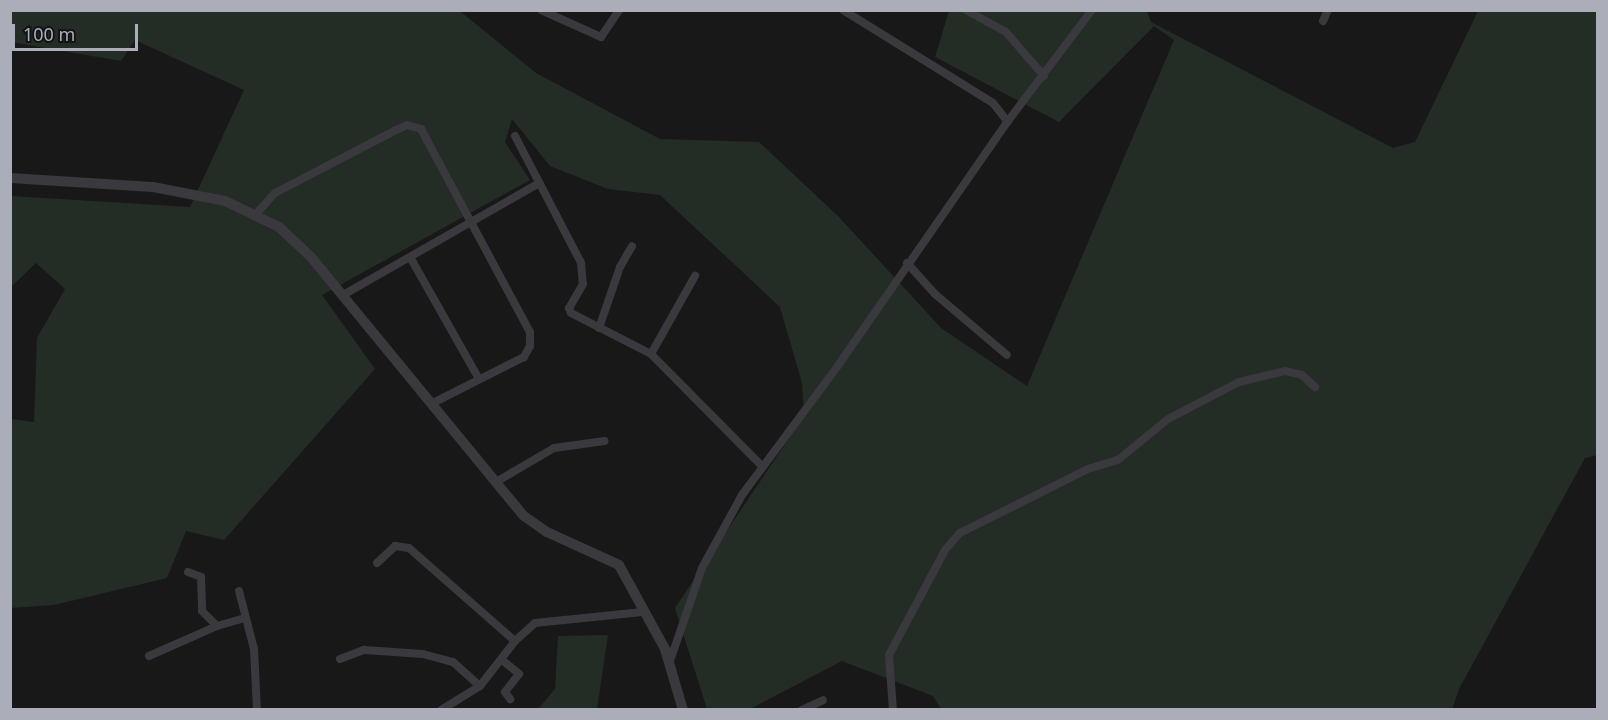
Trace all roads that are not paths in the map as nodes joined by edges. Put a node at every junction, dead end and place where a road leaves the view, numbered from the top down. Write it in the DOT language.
graph roads {
  1 [pos="541,10"];
  2 [pos="620,10"];
  3 [pos="843,10"];
  4 [pos="966,10"];
  5 [pos="1092,10"];
  6 [pos="1328,10"];
  7 [pos="1323,21"];
  8 [pos="1044,76"];
  9 [pos="1008,122"];
  10 [pos="515,136"];
  11 [pos="10,178"];
  12 [pos="539,183"];
  13 [pos="256,214"];
  14 [pos="468,221"];
  15 [pos="632,246"];
  16 [pos="410,257"];
  17 [pos="907,263"];
  18 [pos="695,276"];
  19 [pos="343,295"];
  20 [pos="599,328"];
  21 [pos="651,354"];
  22 [pos="1007,355"];
  23 [pos="478,378"];
  24 [pos="1314,387"];
  25 [pos="431,404"];
  26 [pos="605,441"];
  27 [pos="763,467"];
  28 [pos="496,482"];
  29 [pos="377,563"];
  30 [pos="188,572"];
  31 [pos="239,591"];
  32 [pos="642,612"];
  33 [pos="245,618"];
  34 [pos="217,626"];
  35 [pos="515,641"];
  36 [pos="149,656"];
  37 [pos="340,659"];
  38 [pos="502,660"];
  39 [pos="670,661"];
  40 [pos="480,686"];
  41 [pos="510,699"];
  42 [pos="823,700"];
  43 [pos="257,710"];
  44 [pos="441,710"];
  45 [pos="683,710"];
  46 [pos="802,710"];
  47 [pos="893,710"];
  1 -- 2 [label="street"];
  3 -- 9 [label="street"];
  4 -- 8 [label="street"];
  5 -- 8 [label="street"];
  6 -- 7 [label="street"];
  8 -- 9 [label="street"];
  9 -- 17 [label="street"];
  10 -- 12 [label="street"];
  11 -- 13 [label="street"];
  12 -- 14 [label="street"];
  12 -- 20 [label="street"];
  13 -- 14 [label="street"];
  13 -- 19 [label="street"];
  14 -- 16 [label="street"];
  14 -- 23 [label="street"];
  15 -- 20 [label="street"];
  16 -- 19 [label="street"];
  16 -- 23 [label="street"];
  17 -- 22 [label="street"];
  17 -- 27 [label="street"];
  18 -- 21 [label="street"];
  19 -- 25 [label="street"];
  20 -- 21 [label="street"];
  21 -- 27 [label="street"];
  23 -- 25 [label="street"];
  24 -- 47 [label="street"];
  25 -- 28 [label="street"];
  26 -- 28 [label="street"];
  27 -- 39 [label="street"];
  28 -- 32 [label="street"];
  29 -- 35 [label="street"];
  30 -- 34 [label="street"];
  31 -- 33 [label="street"];
  32 -- 35 [label="street"];
  32 -- 39 [label="street"];
  33 -- 34 [label="street"];
  33 -- 43 [label="street"];
  34 -- 36 [label="street"];
  35 -- 38 [label="street"];
  37 -- 40 [label="street"];
  38 -- 40 [label="street"];
  38 -- 41 [label="street"];
  39 -- 45 [label="street"];
  40 -- 44 [label="street"];
  42 -- 46 [label="street"];
}
